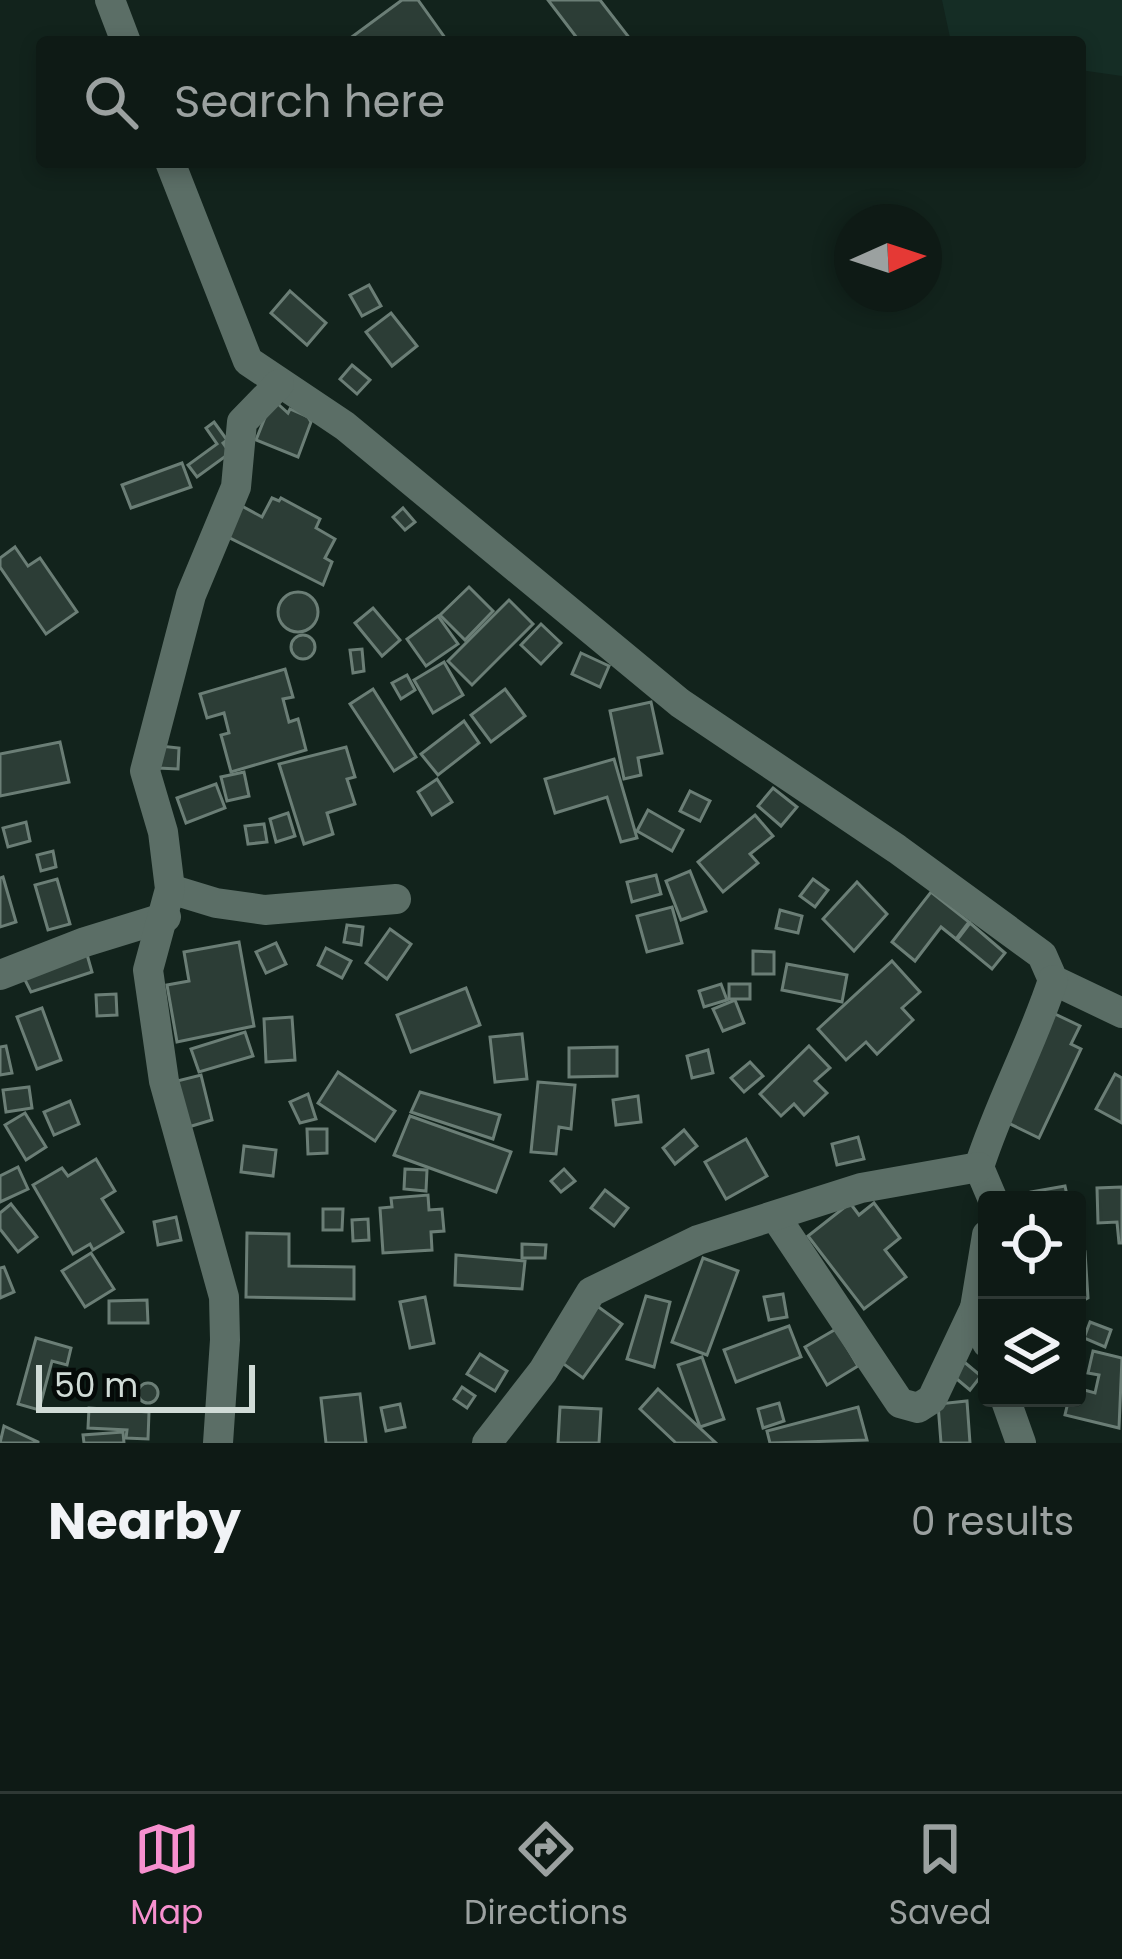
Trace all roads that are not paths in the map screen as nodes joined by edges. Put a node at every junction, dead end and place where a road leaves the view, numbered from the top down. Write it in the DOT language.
graph roads {
  1 [pos="110,0"];
  2 [pos="124,36"];
  3 [pos="172,168"];
  4 [pos="280,383"];
  5 [pos="396,899"];
  6 [pos="168,903"];
  7 [pos="0,974"];
  8 [pos="1053,980"];
  9 [pos="1122,1013"];
  10 [pos="979,1167"];
  11 [pos="989,1191"];
  12 [pos="775,1216"];
  13 [pos="978,1290"];
  14 [pos="975,1308"];
  15 [pos="978,1317"];
  16 [pos="1008,1407"];
  17 [pos="218,1443"];
  18 [pos="488,1443"];
  19 [pos="1021,1443"];
  1 -- 2 [label="street"];
  3 -- 4 [label="street"];
  4 -- 6 [label="street"];
  4 -- 8 [label="street"];
  5 -- 6 [label="street"];
  6 -- 7 [label="street"];
  6 -- 17 [label="street"];
  8 -- 9 [label="street"];
  8 -- 10 [label="street"];
  10 -- 11 [label="street"];
  10 -- 12 [label="street"];
  12 -- 14 [label="street"];
  12 -- 18 [label="street"];
  13 -- 14 [label="street"];
  14 -- 15 [label="street"];
  16 -- 19 [label="street"];
}
